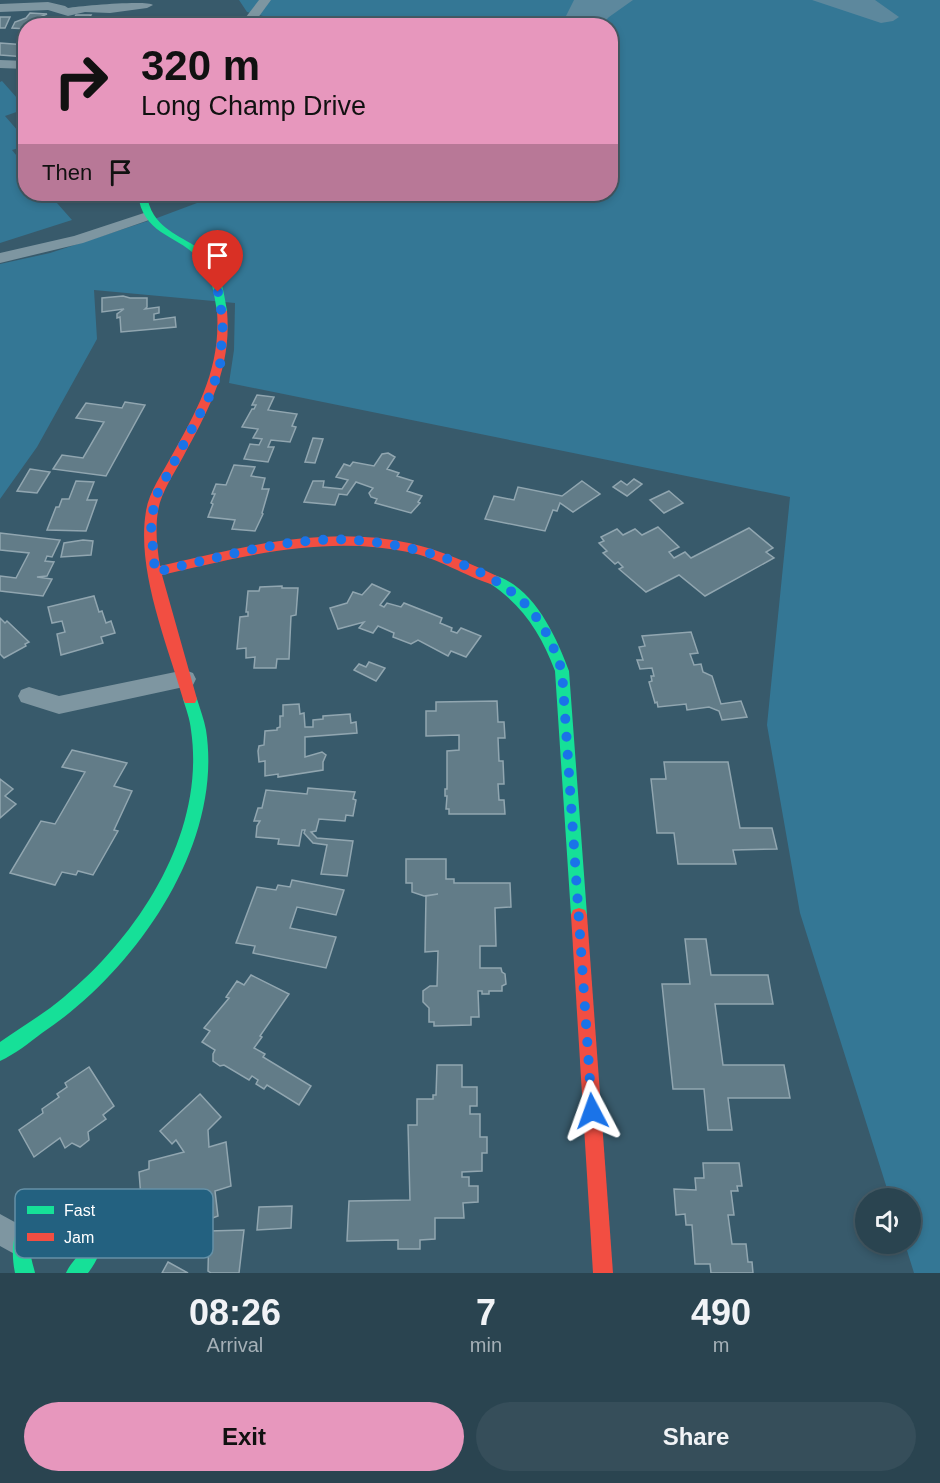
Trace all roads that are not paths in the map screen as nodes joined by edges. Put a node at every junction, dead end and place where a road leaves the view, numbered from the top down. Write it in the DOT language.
graph roads {
  1 [pos="265,0"];
  2 [pos="147,5"];
  3 [pos="0,8"];
  4 [pos="251,18"];
  5 [pos="0,64"];
  6 [pos="18,65"];
  7 [pos="142,201"];
  8 [pos="147,216"];
  9 [pos="0,258"];
  10 [pos="155,572"];
  11 [pos="185,679"];
  12 [pos="29,696"];
  13 [pos="0,1052"];
  14 [pos="18,1258"];
  15 [pos="89,1258"];
  16 [pos="25,1273"];
  17 [pos="76,1273"];
  18 [pos="603,1273"];
  1 -- 4 [label="street"];
  2 -- 3 [label="street"];
  5 -- 6 [label="street"];
  7 -- 8 [label="street"];
  8 -- 9 [label="street"];
  8 -- 10 [label="street"];
  10 -- 11 [label="street"];
  10 -- 18 [label="street"];
  11 -- 12 [label="street"];
  11 -- 13 [label="street"];
  14 -- 16 [label="street"];
  15 -- 17 [label="street"];
}
